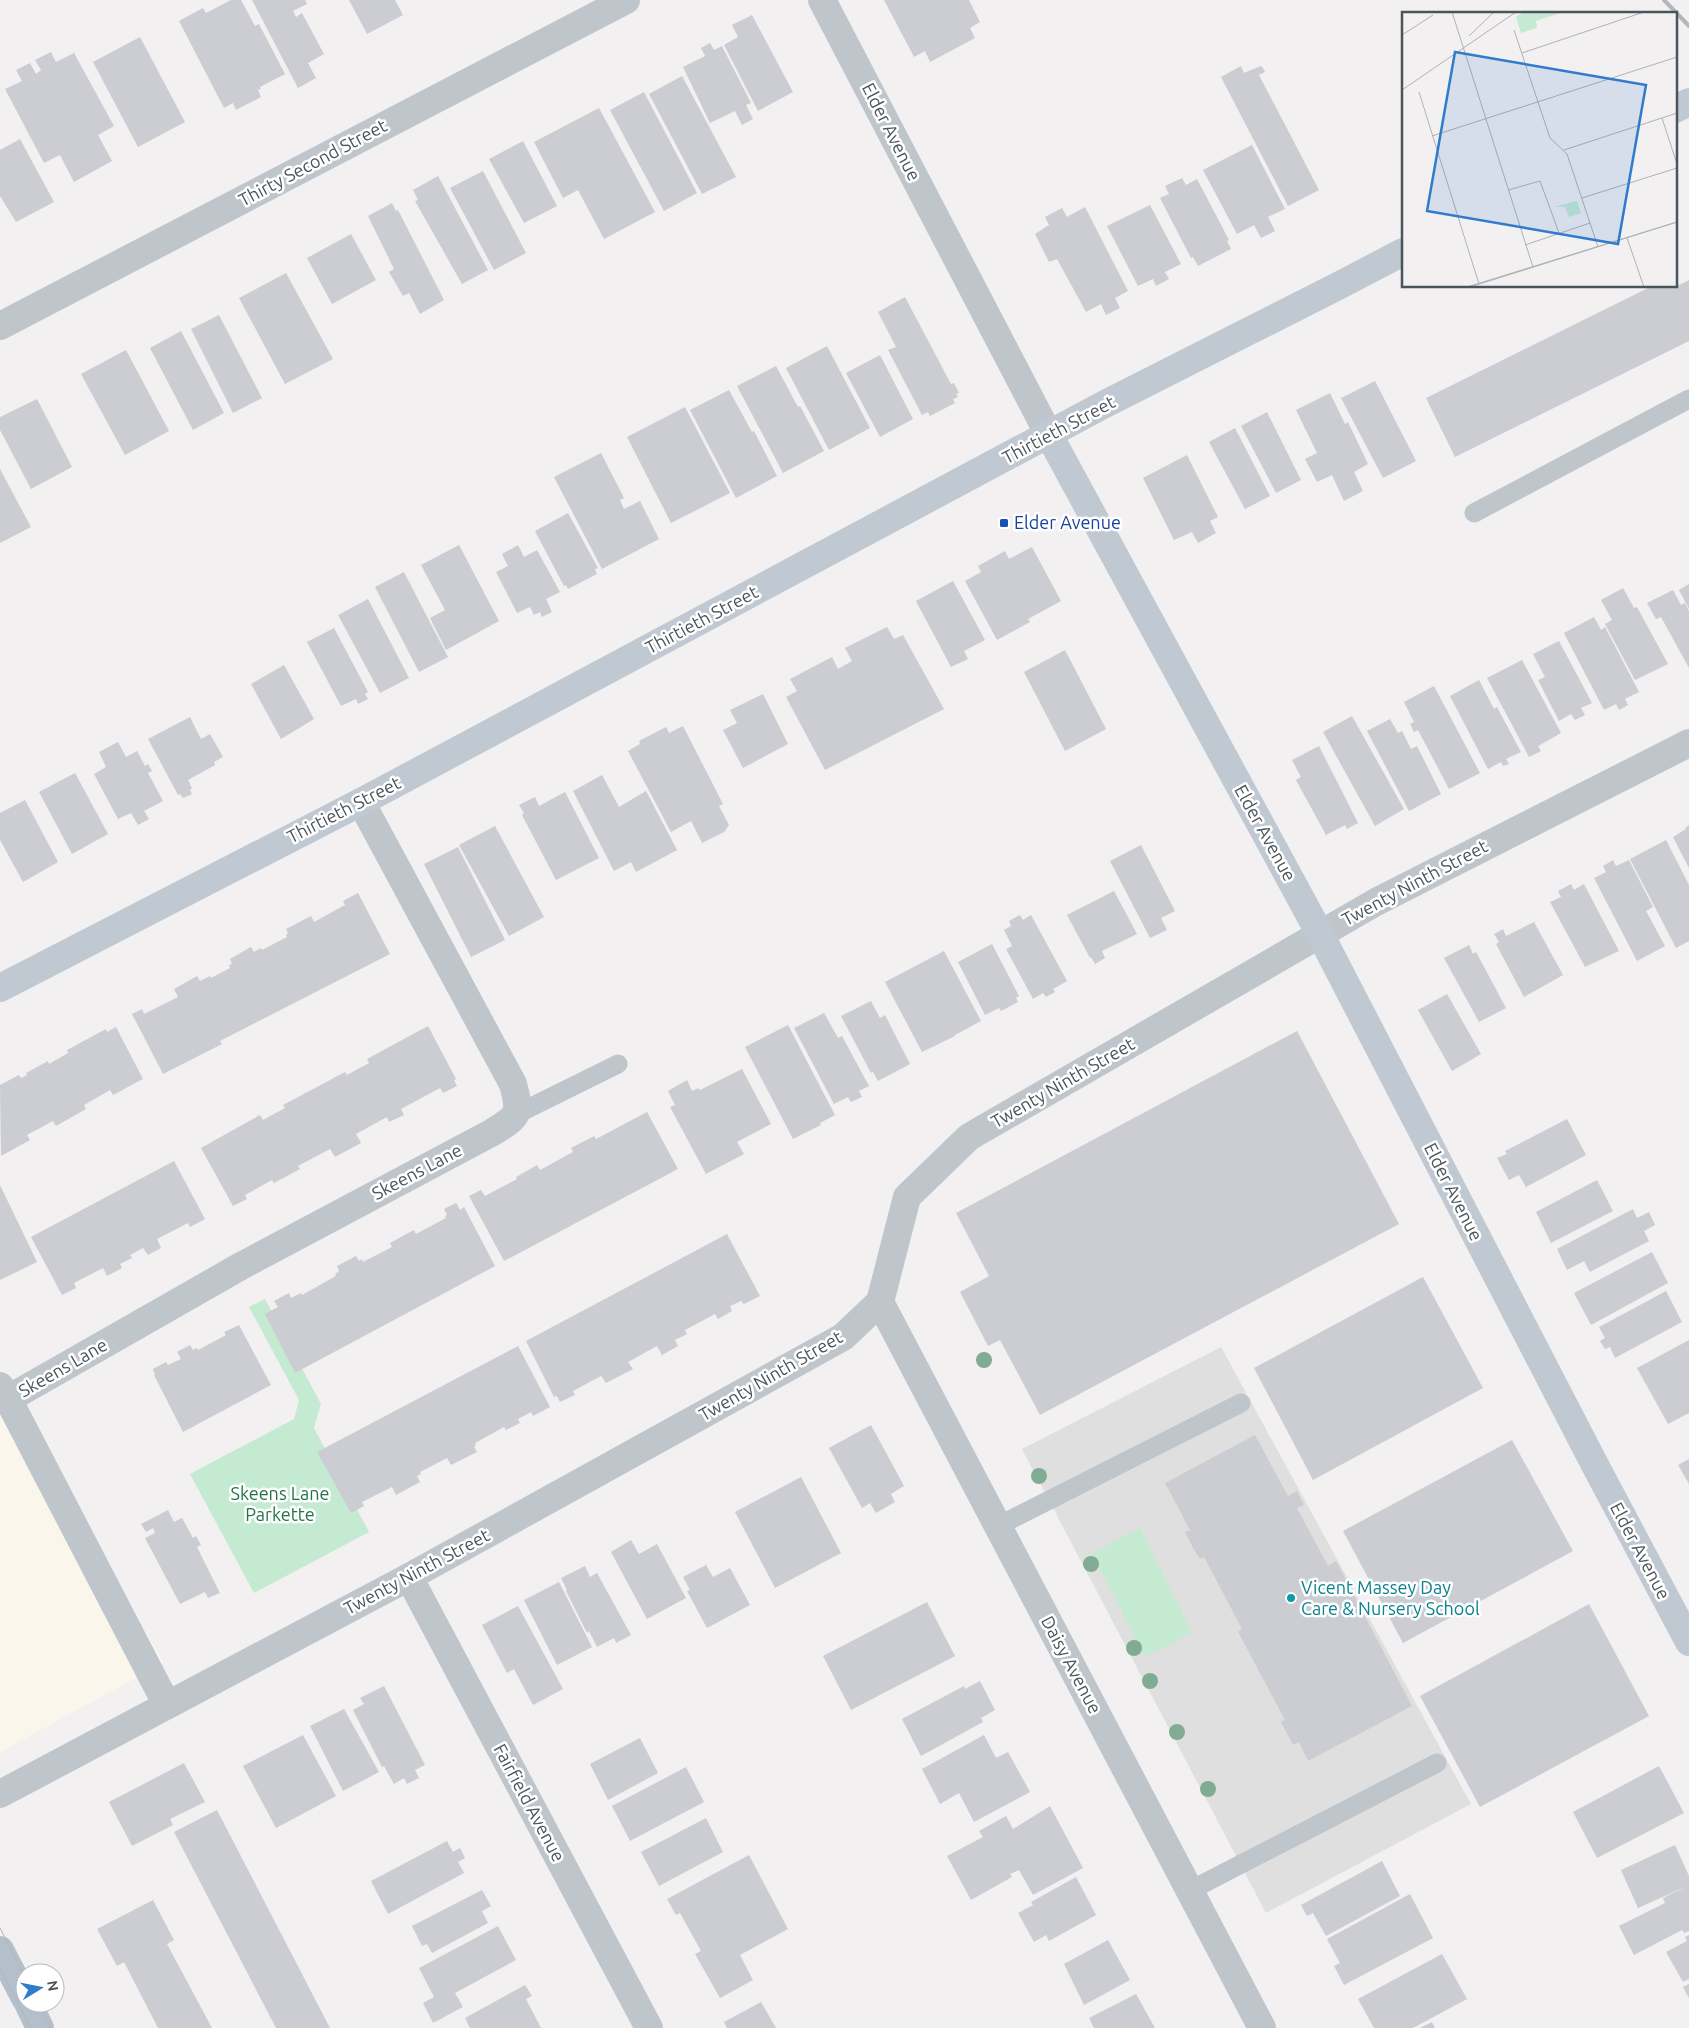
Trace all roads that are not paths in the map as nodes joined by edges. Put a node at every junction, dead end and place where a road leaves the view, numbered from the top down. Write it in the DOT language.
graph roads {
  1 [pos="626,0"];
  2 [pos="822,0"];
  3 [pos="1689,102"];
  4 [pos="1676,108"];
  5 [pos="1402,253"];
  6 [pos="0,326"];
  7 [pos="1689,398"];
  8 [pos="1049,435"];
  9 [pos="1474,513"];
  10 [pos="1689,743"];
  11 [pos="361,802"];
  12 [pos="1320,934"];
  13 [pos="0,988"];
  14 [pos="618,1064"];
  15 [pos="517,1114"];
  16 [pos="880,1302"];
  17 [pos="4,1392"];
  18 [pos="1241,1403"];
  19 [pos="998,1526"];
  20 [pos="409,1577"];
  21 [pos="1689,1642"];
  22 [pos="167,1705"];
  23 [pos="1437,1762"];
  24 [pos="0,1794"];
  25 [pos="1189,1891"];
  26 [pos="0,1950"];
  27 [pos="15,1979"];
  28 [pos="33,2013"];
  29 [pos="40,2028"];
  30 [pos="649,2028"];
  31 [pos="1262,2028"];
  1 -- 6 [label="street, Thirty Second Street"];
  2 -- 8 [label="street, Elder Avenue"];
  3 -- 4 [label="street"];
  5 -- 8 [label="street, Thirtieth Street"];
  7 -- 9 [label="lane"];
  8 -- 11 [label="street, Thirtieth Street"];
  8 -- 12 [label="street, Elder Avenue"];
  10 -- 12 [label="street, Twenty Ninth Street"];
  11 -- 13 [label="street, Thirtieth Street"];
  11 -- 15 [label="street"];
  12 -- 16 [label="street, Twenty Ninth Street"];
  12 -- 21 [label="street, Elder Avenue"];
  14 -- 15 [label="lane"];
  15 -- 17 [label="street, Skeens Lane"];
  16 -- 19 [label="street, Daisy Avenue"];
  16 -- 20 [label="street, Twenty Ninth Street"];
  17 -- 22 [label="street, Skeens Lane"];
  18 -- 19 [label="lane"];
  19 -- 25 [label="street, Daisy Avenue"];
  20 -- 22 [label="street, Twenty Ninth Street"];
  20 -- 30 [label="street, Fairfield Avenue"];
  22 -- 24 [label="street, Twenty Ninth Street"];
  23 -- 25 [label="lane"];
  25 -- 31 [label="street, Daisy Avenue"];
  26 -- 27 [label="main road"];
  28 -- 29 [label="main road"];
}
